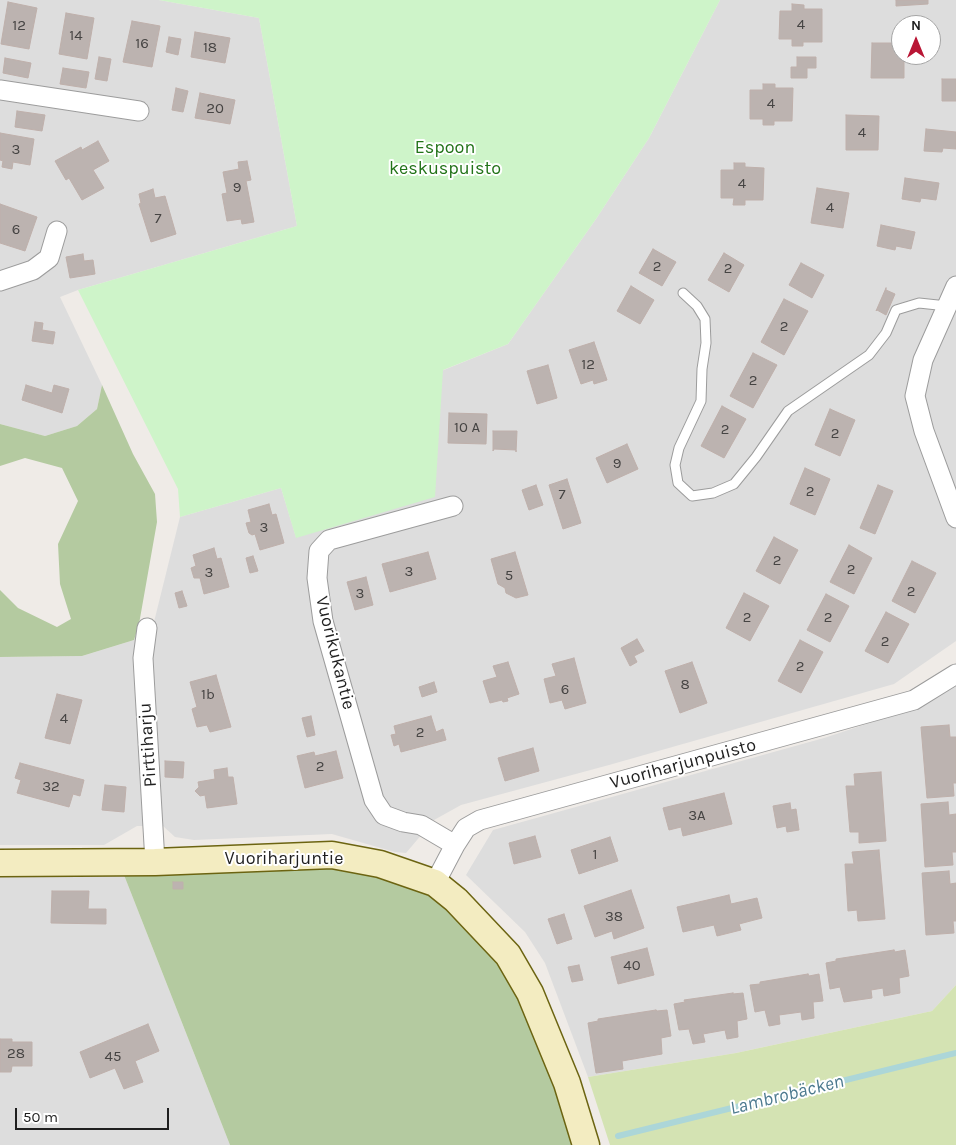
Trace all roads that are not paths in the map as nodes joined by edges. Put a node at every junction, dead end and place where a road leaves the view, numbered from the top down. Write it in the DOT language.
graph roads {
  1 [pos="0,90"];
  2 [pos="139,111"];
  3 [pos="57,231"];
  4 [pos="0,281"];
  5 [pos="956,286"];
  6 [pos="683,293"];
  7 [pos="947,306"];
  8 [pos="454,506"];
  9 [pos="956,518"];
  10 [pos="147,628"];
  11 [pos="956,674"];
  12 [pos="455,845"];
  13 [pos="155,862"];
  14 [pos="0,863"];
  15 [pos="435,883"];
  16 [pos="586,1145"];
  1 -- 2 [label="street"];
  3 -- 4 [label="street"];
  5 -- 7 [label="street"];
  6 -- 7 [label="lane"];
  7 -- 9 [label="street"];
  8 -- 12 [label="street, Vuorikukantie"];
  10 -- 13 [label="street, Pirttiharju"];
  11 -- 12 [label="street, Vuoriharjunpuisto"];
  12 -- 15 [label="street, Vuoriharjunpuisto"];
  13 -- 14 [label="street, Vuoriharjuntie"];
  13 -- 15 [label="street, Vuoriharjuntie"];
  15 -- 16 [label="street, Vuoriharjuntie"];
}
